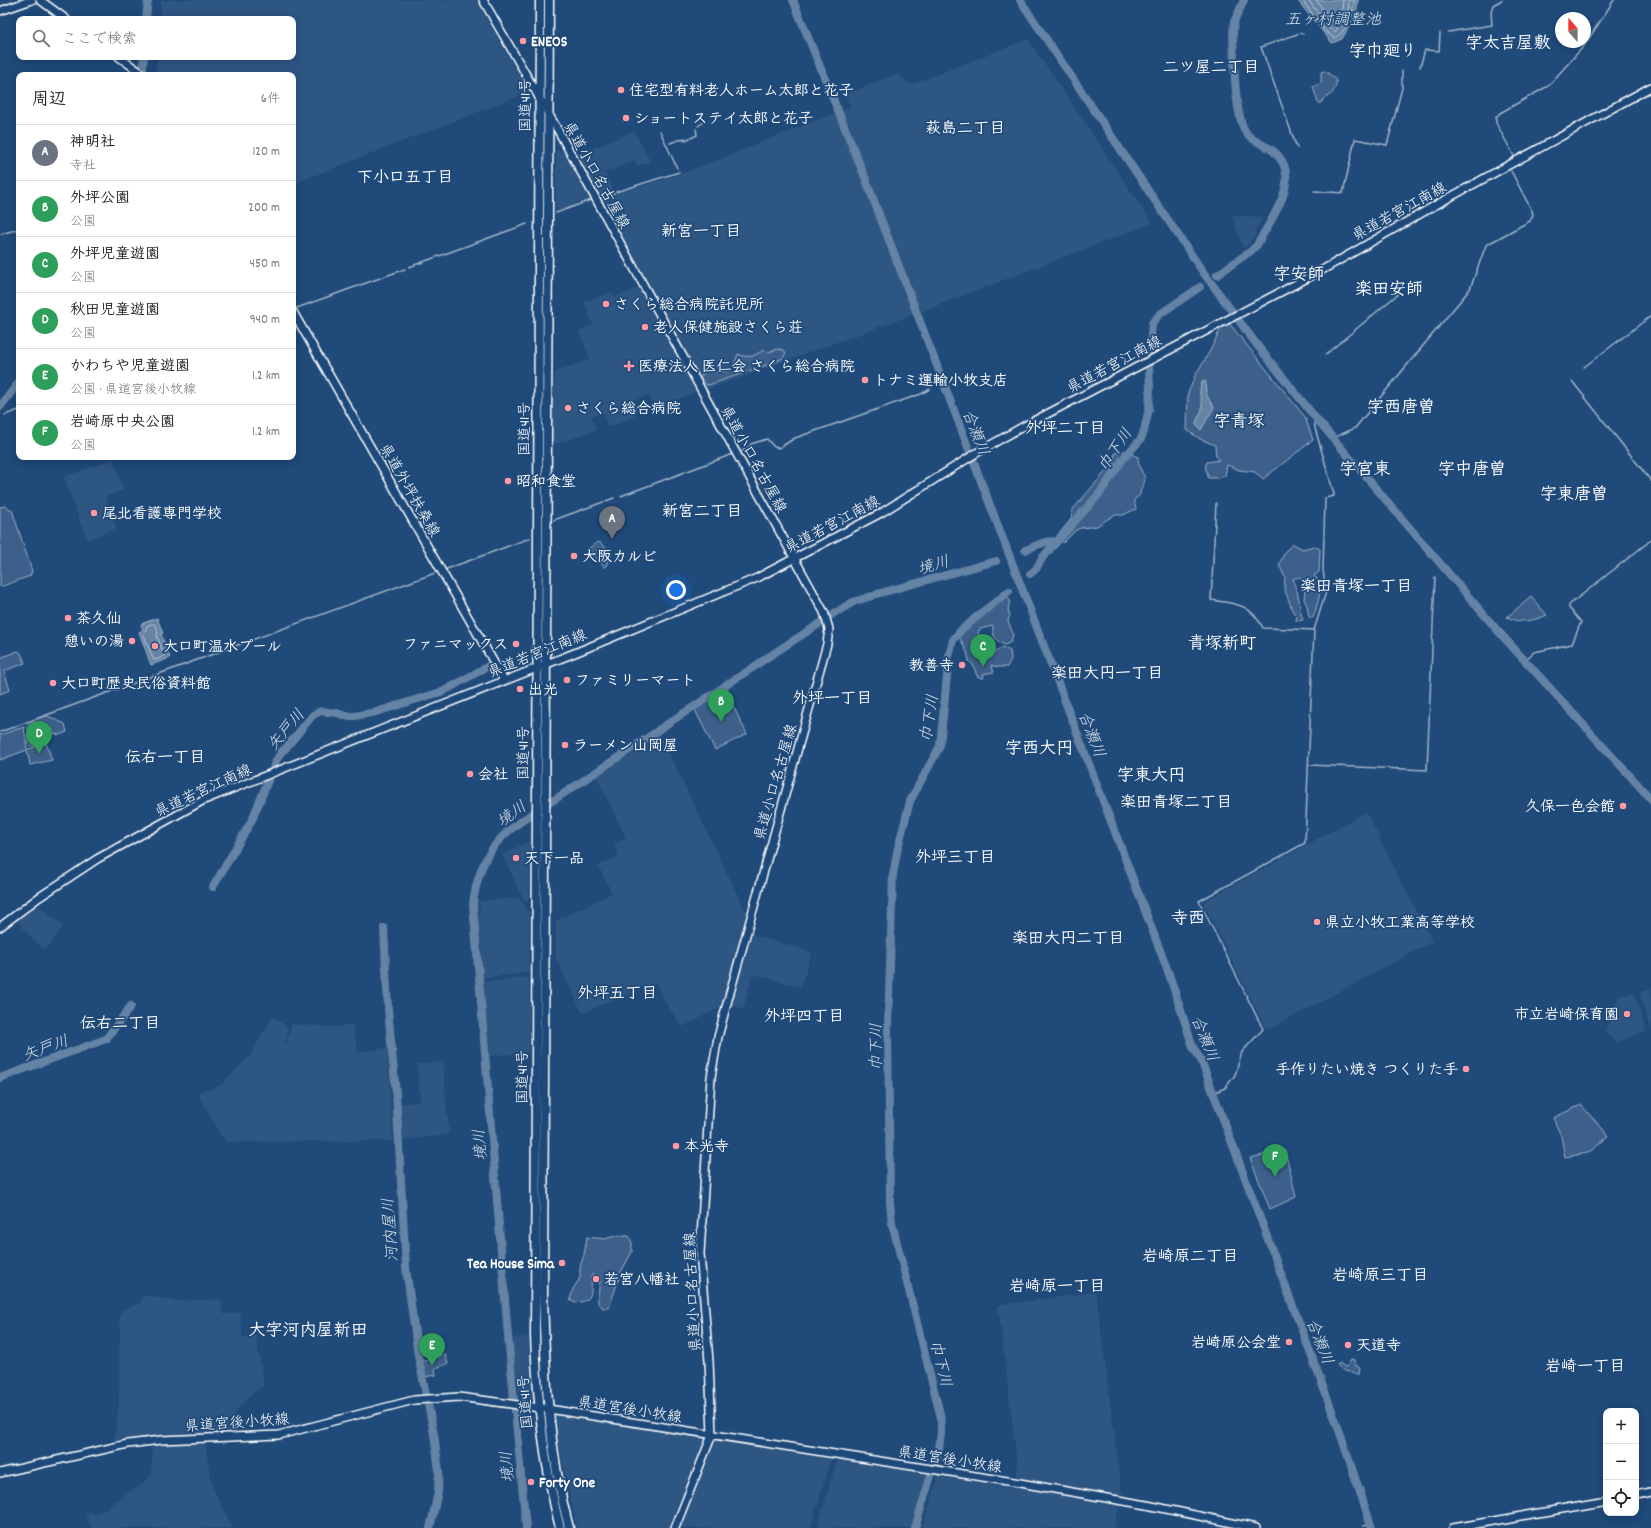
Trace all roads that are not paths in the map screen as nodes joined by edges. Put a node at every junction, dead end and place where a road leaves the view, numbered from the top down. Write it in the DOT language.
graph roads {
  1 [pos="32,0"];
  2 [pos="40,0"];
  3 [pos="483,0"];
  4 [pos="540,0"];
  5 [pos="549,0"];
  6 [pos="0,10"];
  7 [pos="62,16"];
  8 [pos="123,60"];
  9 [pos="139,72"];
  10 [pos="1651,87"];
  11 [pos="539,98"];
  12 [pos="548,113"];
  13 [pos="296,317"];
  14 [pos="794,559"];
  15 [pos="546,664"];
  16 [pos="537,668"];
  17 [pos="504,680"];
  18 [pos="0,927"];
  19 [pos="538,1408"];
  20 [pos="548,1409"];
  21 [pos="712,1435"];
  22 [pos="0,1473"];
  23 [pos="1651,1492"];
  24 [pos="1639,1494"];
  25 [pos="1603,1502"];
  26 [pos="560,1528"];
  27 [pos="569,1528"];
  28 [pos="675,1528"];
  29 [pos="1256,1528"];
  30 [pos="1453,1528"];
  1 -- 6 [label="main road"];
  2 -- 7 [label="main road"];
  3 -- 11 [label="main road, 県道小口名古屋線"];
  4 -- 11 [label="highway, 国道41号"];
  5 -- 12 [label="highway, 国道41号"];
  8 -- 9 [label="main road"];
  10 -- 14 [label="main road, 県道若宮江南線"];
  11 -- 12 [label="main road, 県道小口名古屋線"];
  11 -- 16 [label="highway, 国道41号"];
  12 -- 14 [label="main road, 県道小口名古屋線"];
  12 -- 15 [label="highway, 国道41号"];
  13 -- 17 [label="main road, 県道外坪扶桑線"];
  14 -- 15 [label="main road, 県道若宮江南線"];
  14 -- 21 [label="main road, 県道小口名古屋線"];
  15 -- 16 [label="main road, 県道若宮江南線"];
  15 -- 20 [label="highway, 国道41号"];
  16 -- 17 [label="main road, 県道若宮江南線"];
  16 -- 19 [label="highway, 国道41号"];
  17 -- 18 [label="main road, 県道若宮江南線"];
  19 -- 20 [label="main road, 県道宮後小牧線"];
  19 -- 22 [label="main road, 県道宮後小牧線"];
  19 -- 26 [label="highway, 国道41号"];
  20 -- 21 [label="main road, 県道宮後小牧線"];
  20 -- 27 [label="highway, 国道41号"];
  21 -- 28 [label="main road, 県道小口名古屋線"];
  21 -- 29 [label="main road, 県道宮後小牧線"];
  23 -- 24 [label="main road"];
  25 -- 30 [label="main road"];
}
